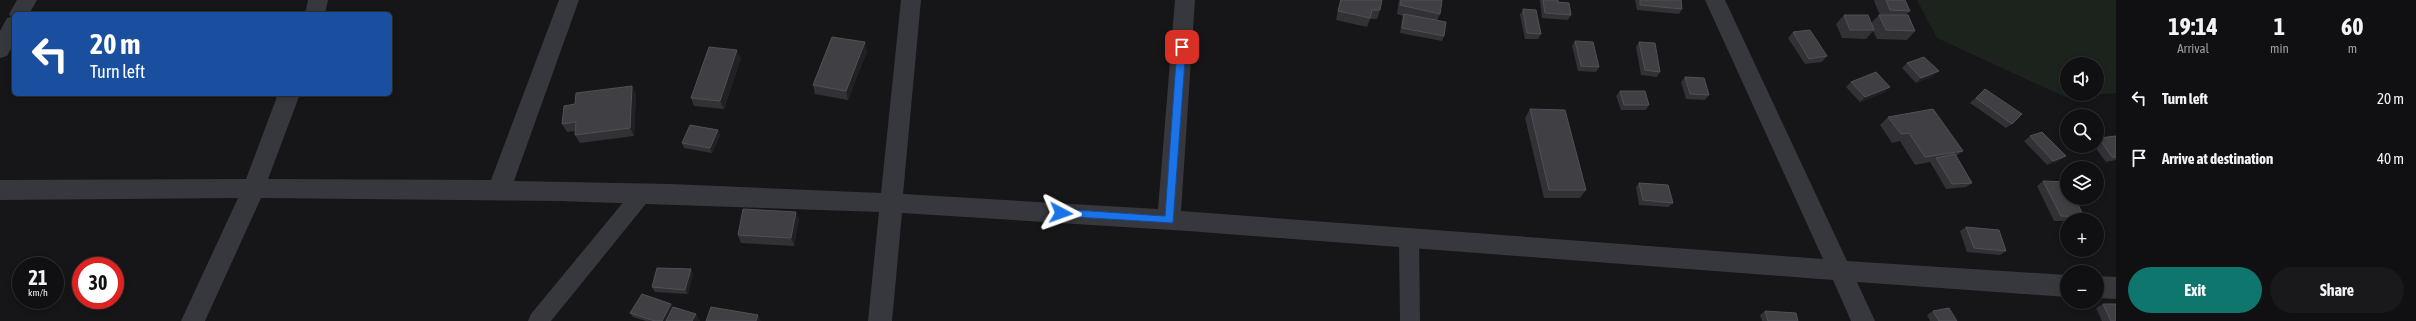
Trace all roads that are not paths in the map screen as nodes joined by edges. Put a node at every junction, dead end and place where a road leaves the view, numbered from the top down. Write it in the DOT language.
graph roads {
  1 [pos="27,0"];
  2 [pos="318,0"];
  3 [pos="569,0"];
  4 [pos="911,0"];
  5 [pos="1185,0"];
  6 [pos="1715,0"];
  7 [pos="21,12"];
  8 [pos="315,12"];
  9 [pos="12,28"];
  10 [pos="0,50"];
  11 [pos="287,96"];
  12 [pos="254,188"];
  13 [pos="0,190"];
  14 [pos="499,190"];
  15 [pos="642,194"];
  16 [pos="891,202"];
  17 [pos="1169,220"];
  18 [pos="1409,237"];
  19 [pos="1839,272"];
  20 [pos="2060,286"];
  21 [pos="2104,287"];
  22 [pos="2116,288"];
  23 [pos="193,321"];
  24 [pos="538,321"];
  25 [pos="880,321"];
  26 [pos="1410,321"];
  27 [pos="1863,321"];
  1 -- 7 [label="street"];
  2 -- 8 [label="street"];
  3 -- 14 [label="street"];
  4 -- 16 [label="street"];
  5 -- 17 [label="street"];
  6 -- 19 [label="street"];
  9 -- 10 [label="street"];
  11 -- 12 [label="street"];
  12 -- 13 [label="street"];
  12 -- 14 [label="street"];
  12 -- 23 [label="street"];
  14 -- 15 [label="street"];
  15 -- 16 [label="street"];
  15 -- 24 [label="lane"];
  16 -- 17 [label="street"];
  16 -- 25 [label="street"];
  17 -- 18 [label="street"];
  18 -- 19 [label="street"];
  18 -- 26 [label="lane"];
  19 -- 20 [label="street"];
  19 -- 27 [label="street"];
  21 -- 22 [label="street"];
}
